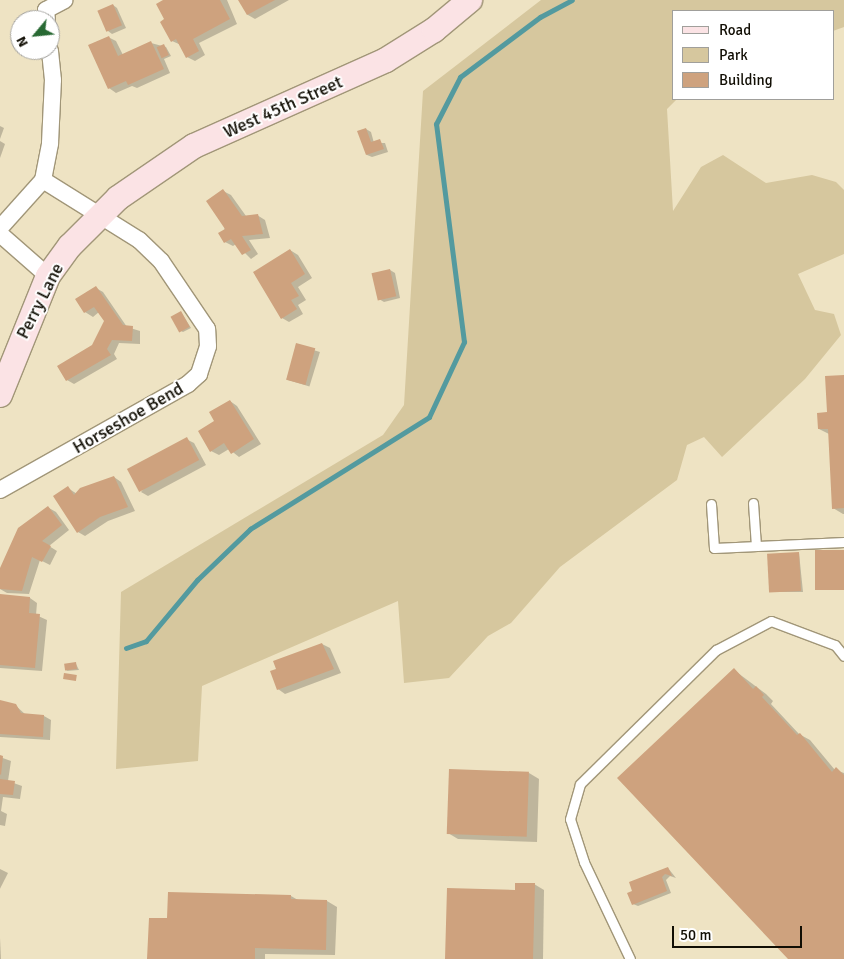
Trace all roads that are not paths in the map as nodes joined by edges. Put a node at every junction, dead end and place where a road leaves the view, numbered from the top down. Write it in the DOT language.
graph roads {
  1 [pos="65,0"];
  2 [pos="470,0"];
  3 [pos="52,10"];
  4 [pos="51,60"];
  5 [pos="43,180"];
  6 [pos="97,216"];
  7 [pos="0,228"];
  8 [pos="0,234"];
  9 [pos="48,276"];
  10 [pos="0,395"];
  11 [pos="0,490"];
  12 [pos="753,503"];
  13 [pos="711,504"];
  14 [pos="844,542"];
  15 [pos="756,546"];
  16 [pos="844,656"];
  17 [pos="630,959"];
  1 -- 3 [label="street"];
  2 -- 6 [label="street, West 45th Street"];
  4 -- 5 [label="street"];
  5 -- 6 [label="street, Horseshoe Bend"];
  5 -- 7 [label="street"];
  6 -- 9 [label="street, Perry Lane"];
  6 -- 11 [label="street, Horseshoe Bend"];
  8 -- 9 [label="street"];
  9 -- 10 [label="street, Perry Lane"];
  12 -- 15 [label="lane"];
  13 -- 15 [label="lane"];
  14 -- 15 [label="lane"];
  16 -- 17 [label="lane"];
}
